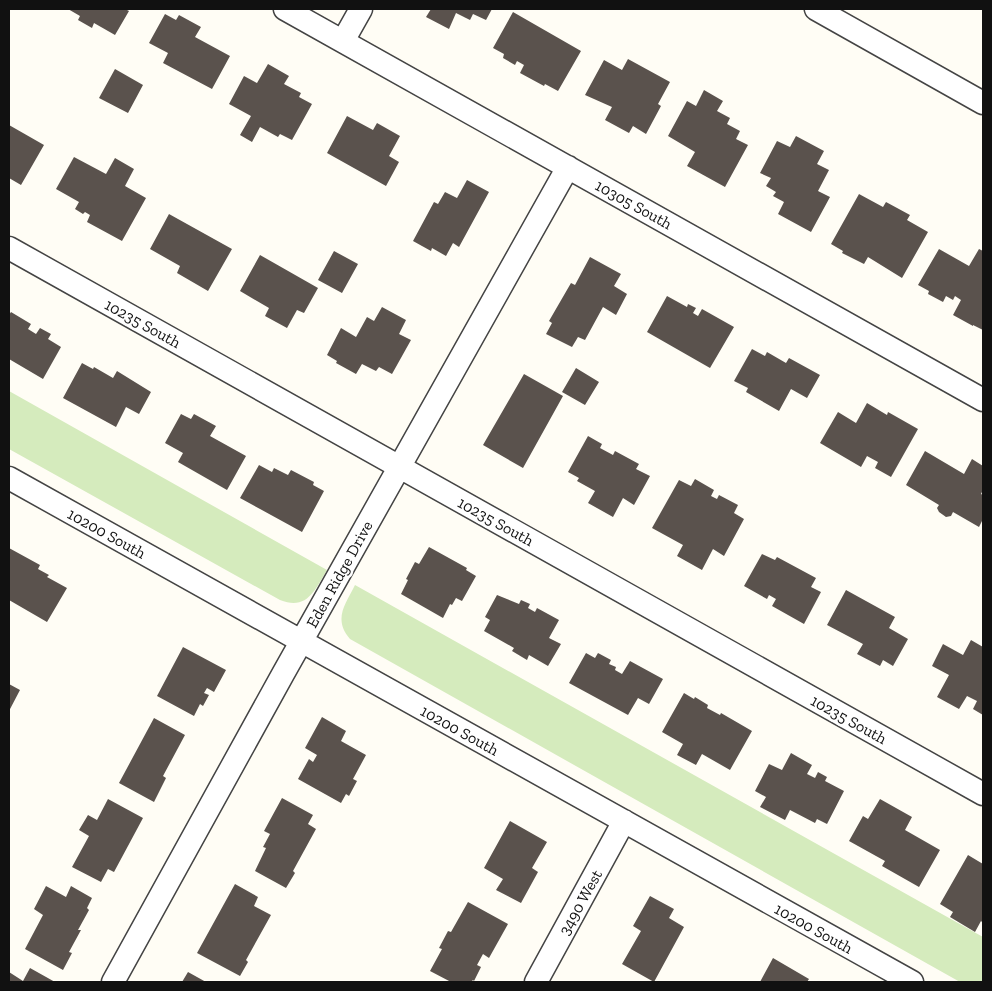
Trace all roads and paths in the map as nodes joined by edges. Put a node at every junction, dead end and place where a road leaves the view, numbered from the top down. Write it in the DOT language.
graph roads {
  1 [pos="285,9"];
  2 [pos="361,9"];
  3 [pos="816,9"];
  4 [pos="343,41"];
  5 [pos="983,103"];
  6 [pos="568,167"];
  7 [pos="9,248"];
  8 [pos="983,400"];
  9 [pos="400,467"];
  10 [pos="9,478"];
  11 [pos="302,642"];
  12 [pos="983,794"];
  13 [pos="624,822"];
  14 [pos="113,982"];
  15 [pos="536,982"];
  16 [pos="912,982"];
  1 -- 4 [label="street, 10305 South"];
  2 -- 4 [label="street"];
  3 -- 5 [label="street"];
  4 -- 6 [label="street, 10305 South"];
  6 -- 8 [label="street, 10305 South"];
  6 -- 9 [label="street, Eden Ridge Drive"];
  7 -- 9 [label="street, 10235 South"];
  9 -- 11 [label="street, Eden Ridge Drive"];
  9 -- 12 [label="street, 10235 South"];
  10 -- 11 [label="street, 10200 South"];
  11 -- 13 [label="street, 10200 South"];
  11 -- 14 [label="street, Eden Ridge Drive"];
  13 -- 15 [label="street, 3490 West"];
  13 -- 16 [label="street, 10200 South"];
}
